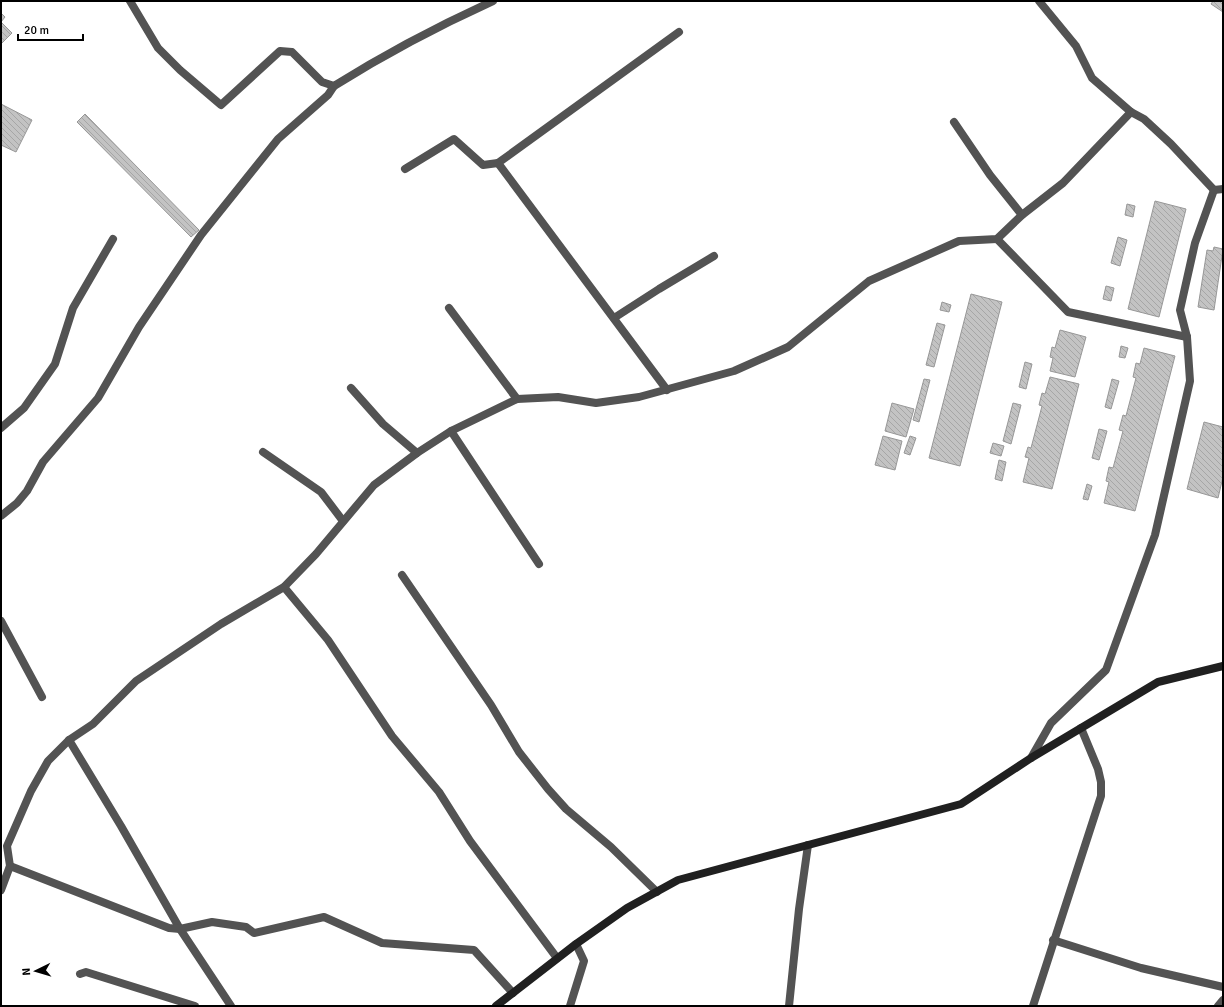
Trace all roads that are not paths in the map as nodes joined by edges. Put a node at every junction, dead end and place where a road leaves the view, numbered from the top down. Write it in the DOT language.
graph roads {
  1 [pos="130,1"];
  2 [pos="493,1"];
  3 [pos="1039,1"];
  4 [pos="679,32"];
  5 [pos="334,86"];
  6 [pos="1131,112"];
  7 [pos="954,122"];
  8 [pos="498,163"];
  9 [pos="405,169"];
  10 [pos="1223,188"];
  11 [pos="1214,190"];
  12 [pos="1022,215"];
  13 [pos="113,239"];
  14 [pos="997,239"];
  15 [pos="714,256"];
  16 [pos="449,308"];
  17 [pos="614,318"];
  18 [pos="1187,337"];
  19 [pos="351,388"];
  20 [pos="667,390"];
  21 [pos="517,399"];
  22 [pos="1,428"];
  23 [pos="450,431"];
  24 [pos="263,452"];
  25 [pos="417,453"];
  26 [pos="1,516"];
  27 [pos="343,521"];
  28 [pos="539,564"];
  29 [pos="402,575"];
  30 [pos="284,587"];
  31 [pos="1,621"];
  32 [pos="1223,666"];
  33 [pos="42,697"];
  34 [pos="1081,728"];
  35 [pos="69,740"];
  36 [pos="1031,758"];
  37 [pos="4,844"];
  38 [pos="808,846"];
  39 [pos="10,866"];
  40 [pos="1,890"];
  41 [pos="657,892"];
  42 [pos="180,929"];
  43 [pos="1053,940"];
  44 [pos="576,944"];
  45 [pos="557,958"];
  46 [pos="80,974"];
  47 [pos="1223,987"];
  48 [pos="513,993"];
  49 [pos="1223,1000"];
  50 [pos="194,1006"];
  51 [pos="231,1006"];
  52 [pos="496,1006"];
  53 [pos="570,1006"];
  54 [pos="789,1006"];
  55 [pos="1033,1006"];
  56 [pos="1218,1006"];
  1 -- 5 [label="street"];
  2 -- 5 [label="street"];
  3 -- 6 [label="street"];
  4 -- 8 [label="street"];
  5 -- 26 [label="street"];
  6 -- 11 [label="street"];
  6 -- 12 [label="street"];
  7 -- 12 [label="street"];
  8 -- 9 [label="street"];
  8 -- 17 [label="street"];
  10 -- 11 [label="street"];
  11 -- 18 [label="street"];
  12 -- 14 [label="street"];
  13 -- 22 [label="street"];
  14 -- 18 [label="street"];
  14 -- 20 [label="street"];
  15 -- 17 [label="street"];
  16 -- 21 [label="street"];
  17 -- 20 [label="street"];
  18 -- 36 [label="street"];
  19 -- 25 [label="street"];
  20 -- 21 [label="street"];
  21 -- 23 [label="street"];
  23 -- 25 [label="street"];
  23 -- 28 [label="street"];
  24 -- 27 [label="street"];
  25 -- 27 [label="street"];
  27 -- 30 [label="street"];
  29 -- 41 [label="street"];
  30 -- 35 [label="street"];
  30 -- 45 [label="street"];
  31 -- 33 [label="street"];
  32 -- 34 [label="street"];
  34 -- 36 [label="street"];
  34 -- 43 [label="street"];
  35 -- 37 [label="street"];
  35 -- 42 [label="street"];
  36 -- 38 [label="street"];
  37 -- 39 [label="street"];
  38 -- 41 [label="street"];
  38 -- 54 [label="street"];
  39 -- 40 [label="street"];
  39 -- 42 [label="street"];
  41 -- 44 [label="street"];
  42 -- 48 [label="street"];
  42 -- 51 [label="street"];
  43 -- 47 [label="street"];
  43 -- 55 [label="street"];
  44 -- 45 [label="street"];
  44 -- 53 [label="street"];
  45 -- 48 [label="street"];
  46 -- 50 [label="street"];
  48 -- 52 [label="street"];
  49 -- 56 [label="street"];
}
